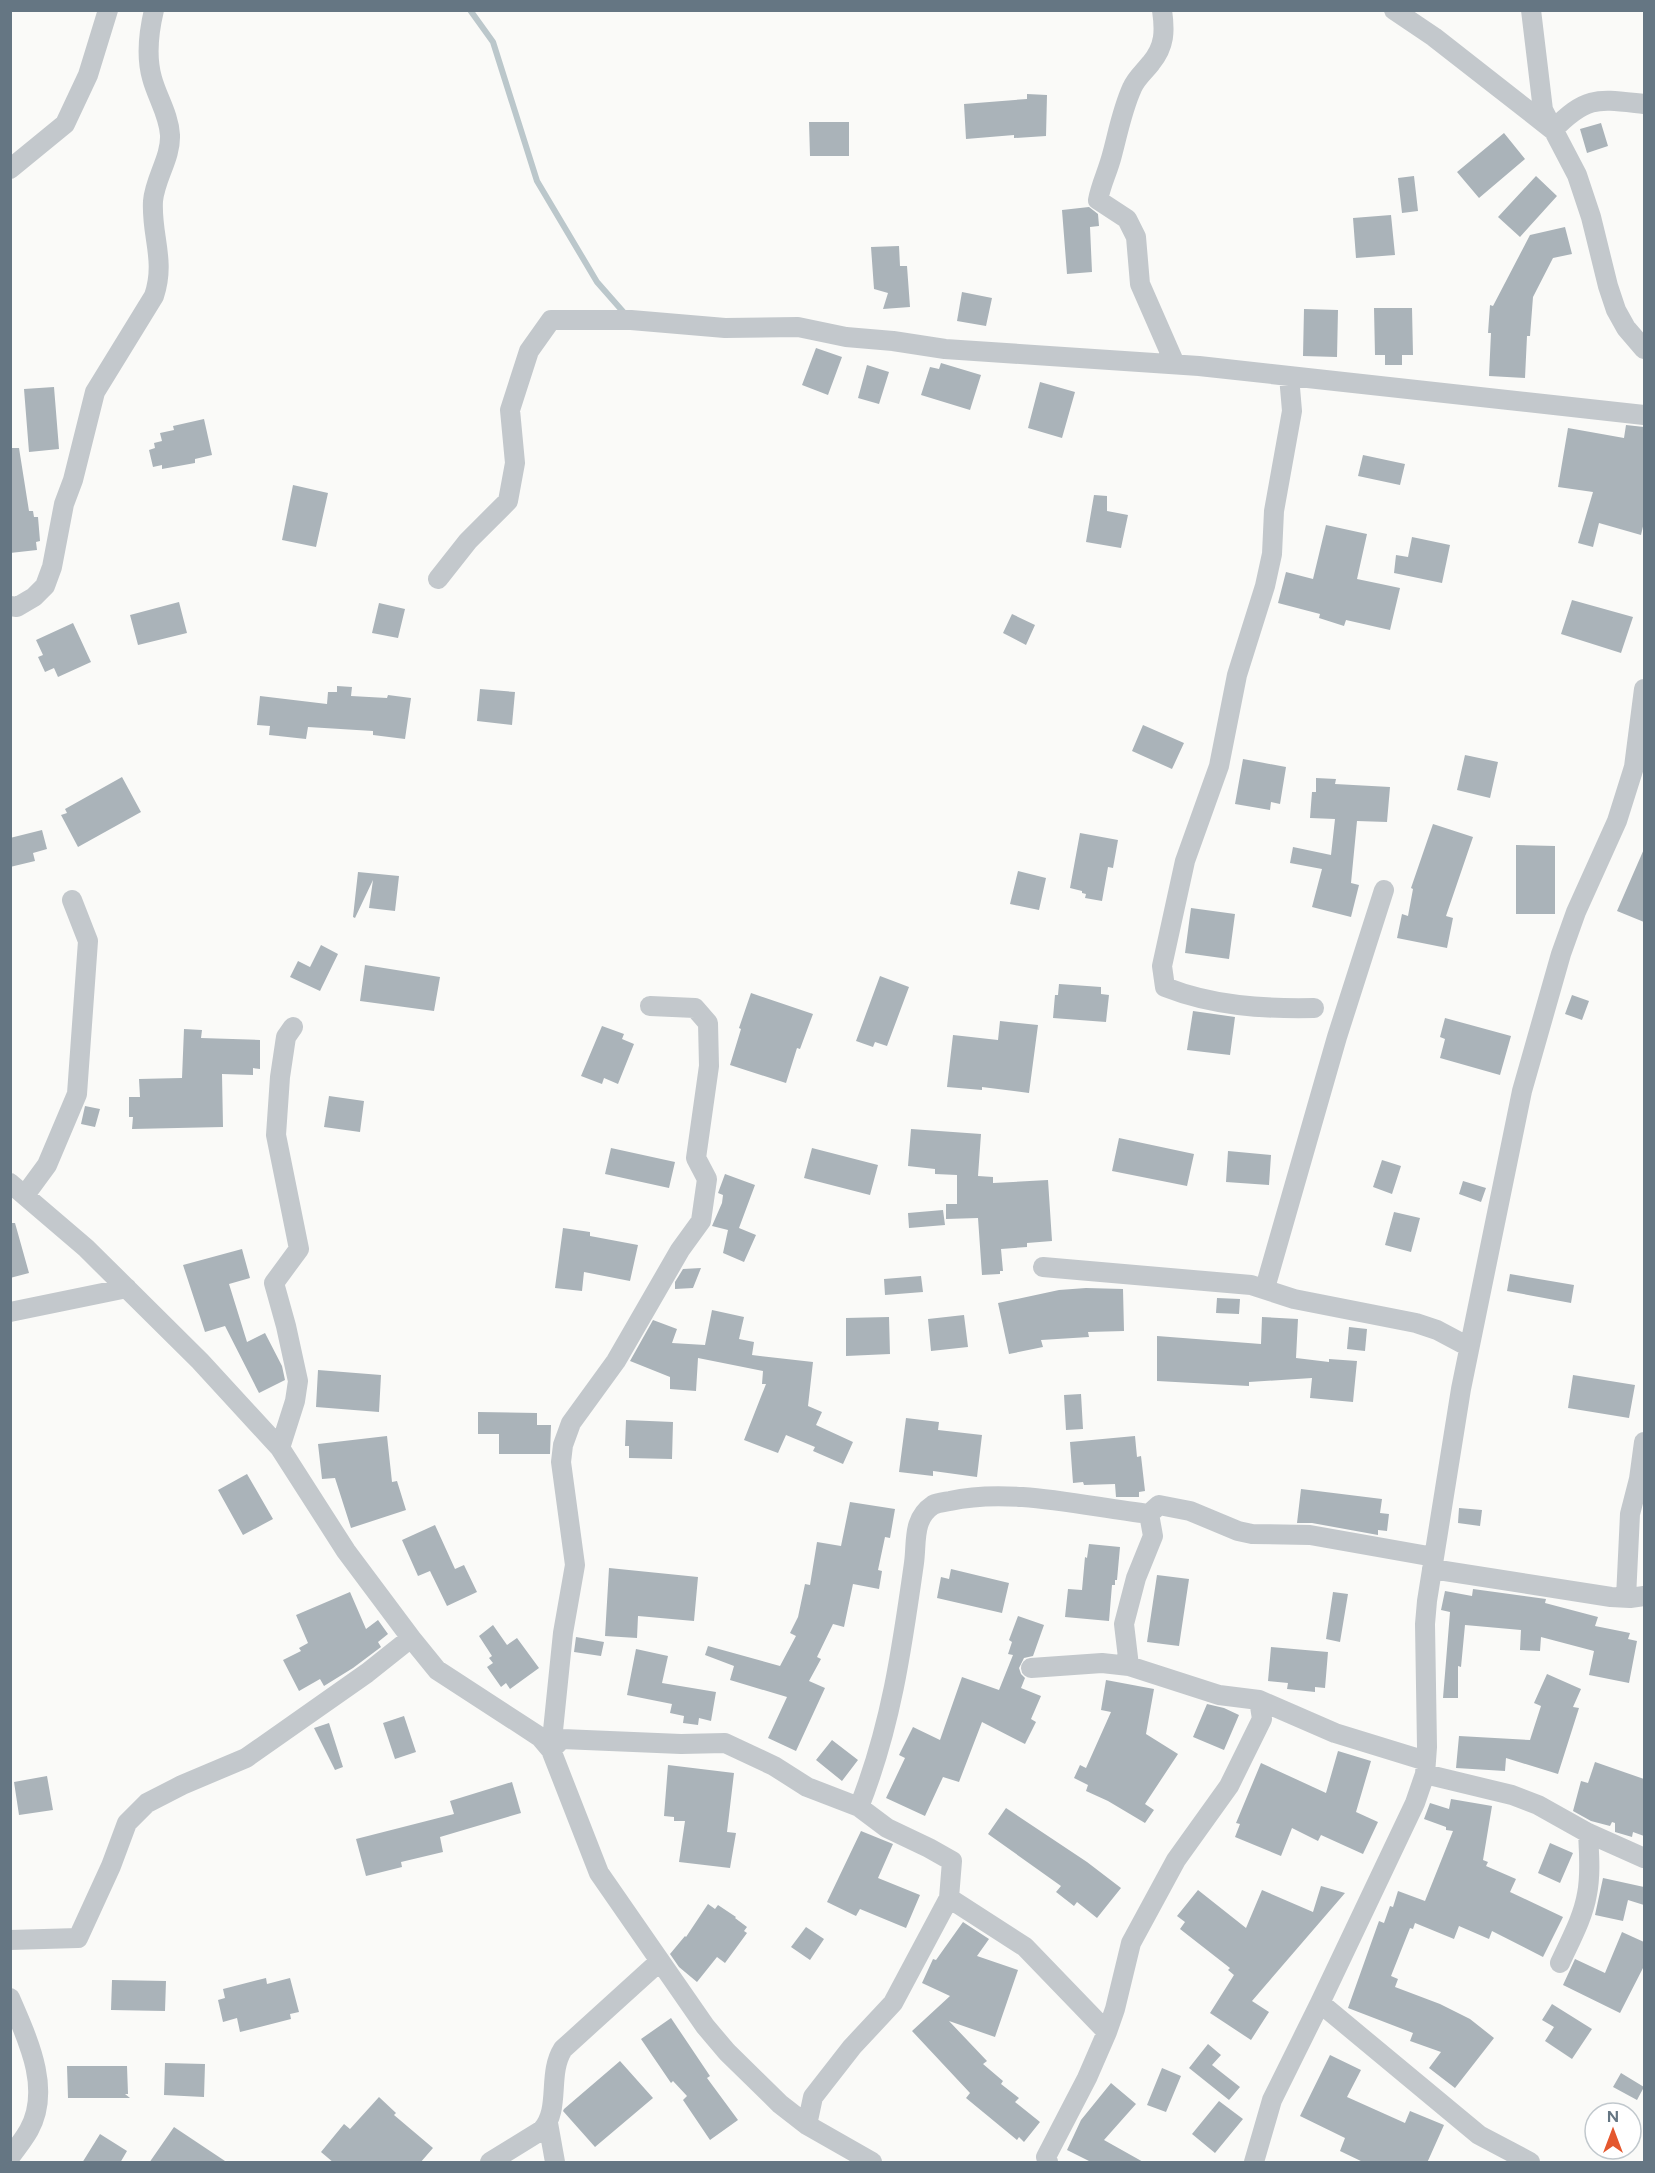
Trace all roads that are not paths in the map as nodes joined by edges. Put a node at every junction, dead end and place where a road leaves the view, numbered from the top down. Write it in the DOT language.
graph roads {
  1 [pos="108,10"];
  2 [pos="154,10"];
  3 [pos="1162,10"];
  4 [pos="1394,10"];
  5 [pos="1531,10"];
  6 [pos="1644,104"];
  7 [pos="1553,130"];
  8 [pos="10,169"];
  9 [pos="1644,349"];
  10 [pos="1175,364"];
  11 [pos="1289,376"];
  12 [pos="1644,415"];
  13 [pos="438,579"];
  14 [pos="10,606"];
  15 [pos="1644,689"];
  16 [pos="1384,890"];
  17 [pos="72,900"];
  18 [pos="650,1005"];
  19 [pos="1314,1008"];
  20 [pos="293,1027"];
  21 [pos="18,1189"];
  22 [pos="1043,1267"];
  23 [pos="127,1288"];
  24 [pos="1265,1288"];
  25 [pos="10,1312"];
  26 [pos="1469,1347"];
  27 [pos="1644,1442"];
  28 [pos="280,1448"];
  29 [pos="1149,1514"];
  30 [pos="1433,1563"];
  31 [pos="1635,1597"];
  32 [pos="411,1638"];
  33 [pos="1129,1666"];
  34 [pos="1031,1668"];
  35 [pos="1259,1700"];
  36 [pos="550,1750"];
  37 [pos="1426,1768"];
  38 [pos="859,1807"];
  39 [pos="1588,1833"];
  40 [pos="1644,1858"];
  41 [pos="949,1898"];
  42 [pos="10,1940"];
  43 [pos="660,1961"];
  44 [pos="1560,1964"];
  45 [pos="10,1998"];
  46 [pos="1320,2003"];
  47 [pos="1107,2032"];
  48 [pos="548,2123"];
  49 [pos="807,2125"];
  50 [pos="10,2157"];
  51 [pos="490,2163"];
  52 [pos="555,2163"];
  53 [pos="872,2163"];
  54 [pos="1048,2163"];
  55 [pos="1254,2163"];
  56 [pos="1530,2163"];
  1 -- 8 [label="street"];
  2 -- 14 [label="street"];
  3 -- 10 [label="street"];
  4 -- 7 [label="street"];
  5 -- 7 [label="street"];
  6 -- 7 [label="street"];
  7 -- 9 [label="street"];
  10 -- 11 [label="street"];
  10 -- 13 [label="street"];
  11 -- 12 [label="street"];
  11 -- 19 [label="street"];
  15 -- 26 [label="street"];
  16 -- 24 [label="street"];
  17 -- 21 [label="street"];
  18 -- 36 [label="street"];
  20 -- 28 [label="street"];
  21 -- 23 [label="street"];
  22 -- 24 [label="street"];
  23 -- 25 [label="street"];
  23 -- 28 [label="street"];
  24 -- 26 [label="street"];
  26 -- 30 [label="street"];
  27 -- 31 [label="street"];
  28 -- 32 [label="street"];
  29 -- 30 [label="street"];
  29 -- 33 [label="street"];
  29 -- 38 [label="street"];
  30 -- 31 [label="street"];
  30 -- 37 [label="street"];
  32 -- 36 [label="street"];
  32 -- 42 [label="street"];
  33 -- 34 [label="street"];
  33 -- 35 [label="street"];
  35 -- 37 [label="street"];
  35 -- 47 [label="street"];
  36 -- 38 [label="street"];
  36 -- 43 [label="street"];
  37 -- 39 [label="street"];
  37 -- 46 [label="street"];
  38 -- 41 [label="street"];
  39 -- 40 [label="street"];
  39 -- 44 [label="street"];
  41 -- 47 [label="street"];
  41 -- 49 [label="street"];
  43 -- 48 [label="street"];
  43 -- 49 [label="street"];
  45 -- 50 [label="street"];
  46 -- 55 [label="street"];
  46 -- 56 [label="street"];
  47 -- 54 [label="street"];
  48 -- 51 [label="street"];
  48 -- 52 [label="street"];
  49 -- 53 [label="street"];
}
